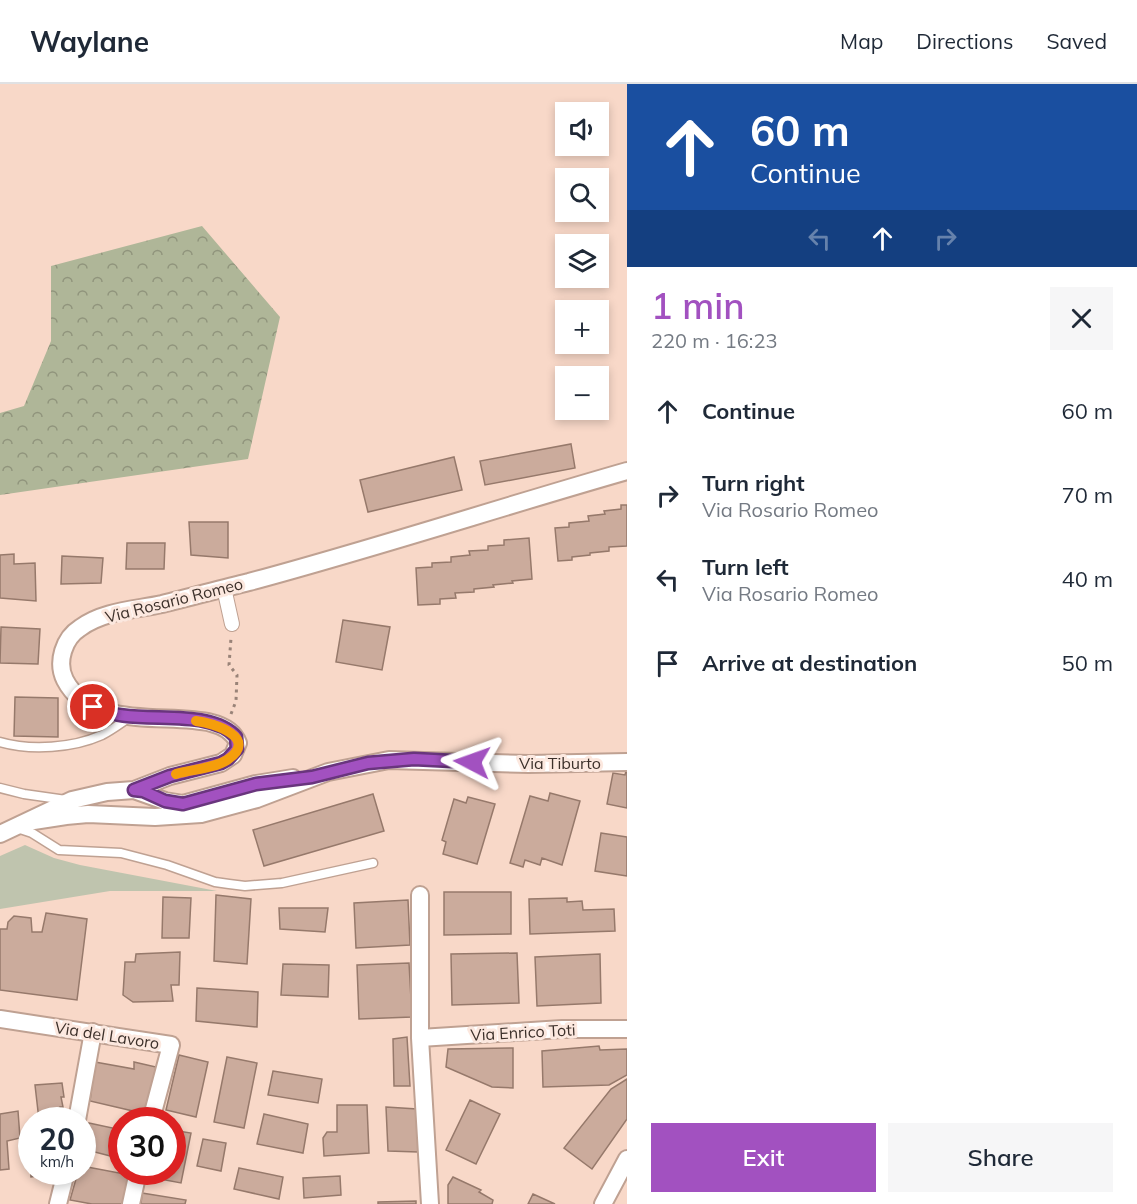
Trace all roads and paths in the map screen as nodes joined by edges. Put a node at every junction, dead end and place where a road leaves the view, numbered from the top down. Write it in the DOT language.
graph roads {
  1 [pos="627,471"];
  2 [pos="224,588"];
  3 [pos="232,624"];
  4 [pos="130,717"];
  5 [pos="225,728"];
  6 [pos="0,742"];
  7 [pos="627,762"];
  8 [pos="312,777"];
  9 [pos="0,788"];
  10 [pos="107,792"];
  11 [pos="142,792"];
  12 [pos="72,800"];
  13 [pos="102,814"];
  14 [pos="141,817"];
  15 [pos="22,825"];
  16 [pos="0,834"];
  17 [pos="373,862"];
  18 [pos="420,895"];
  19 [pos="0,1019"];
  20 [pos="627,1029"];
  21 [pos="93,1032"];
  22 [pos="420,1038"];
  23 [pos="79,1107"];
  24 [pos="154,1107"];
  25 [pos="627,1159"];
  26 [pos="63,1185"];
  27 [pos="135,1185"];
  28 [pos="58,1204"];
  29 [pos="131,1204"];
  30 [pos="430,1204"];
  31 [pos="603,1204"];
  1 -- 2 [label="street, Via Rosario Romeo"];
  2 -- 3 [label="street"];
  2 -- 4 [label="street, Via Rosario Romeo"];
  3 -- 5 [label="path"];
  4 -- 5 [label="street, Via Rosario Romeo"];
  4 -- 6 [label="lane"];
  5 -- 11 [label="street"];
  7 -- 8 [label="street, Via Tiburto"];
  8 -- 11 [label="street"];
  8 -- 14 [label="street, Via Tiburto"];
  9 -- 12 [label="lane"];
  10 -- 11 [label="street"];
  10 -- 12 [label="street"];
  10 -- 13 [label="street"];
  11 -- 14 [label="street"];
  12 -- 15 [label="street"];
  13 -- 14 [label="street, Via Tiburto"];
  13 -- 15 [label="street, Via Tiburto"];
  15 -- 16 [label="street"];
  15 -- 17 [label="lane"];
  18 -- 22 [label="street"];
  19 -- 21 [label="street, Via del Lavoro"];
  20 -- 22 [label="street, Via Enrico Toti"];
  21 -- 23 [label="street"];
  21 -- 24 [label="street, Via del Lavoro"];
  22 -- 30 [label="street"];
  25 -- 31 [label="street"];
  26 -- 28 [label="street"];
  27 -- 29 [label="street"];
}
